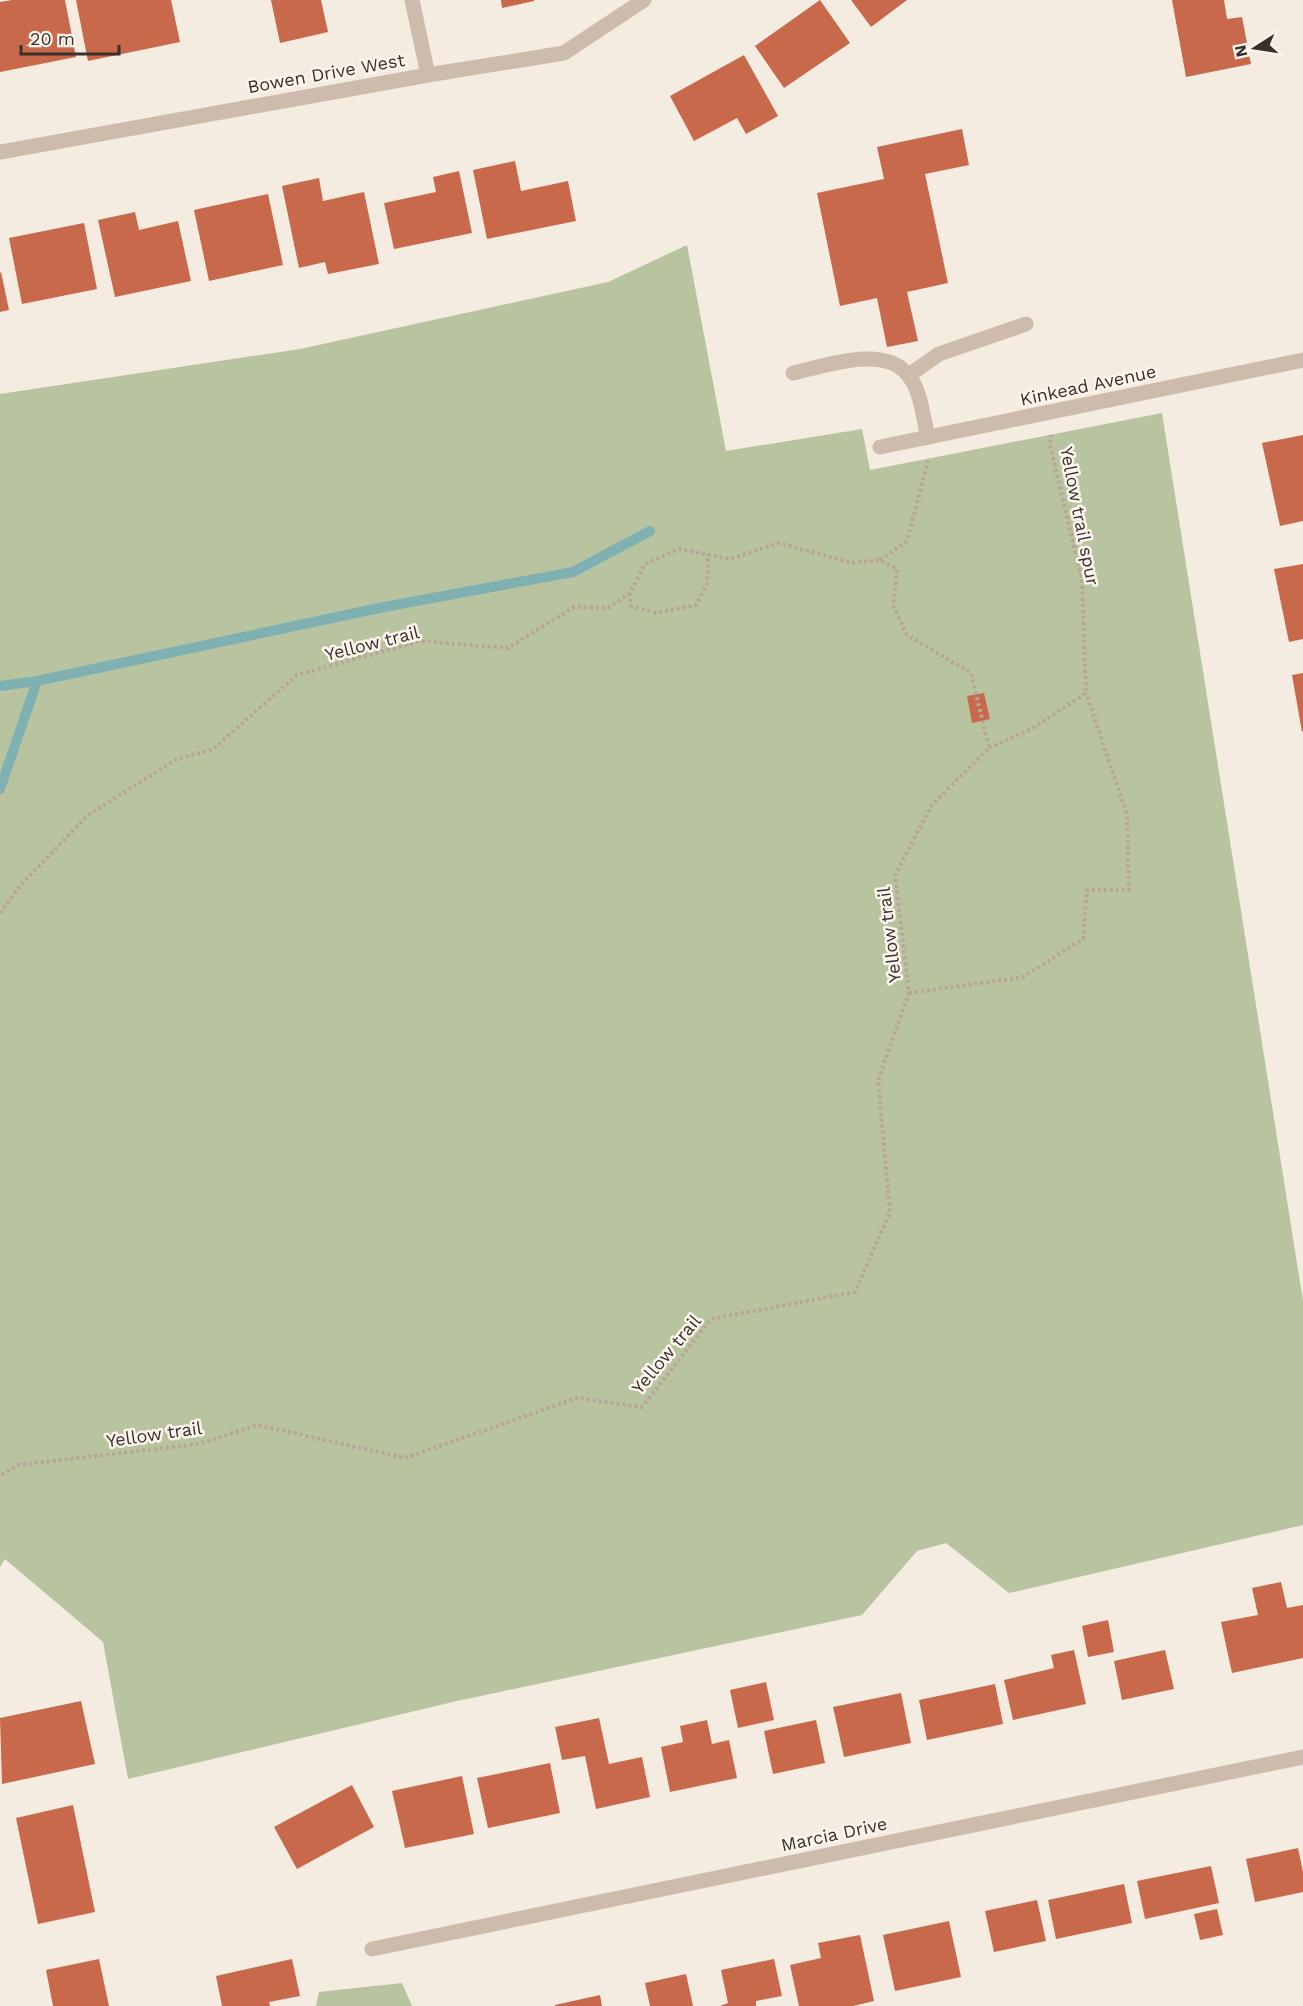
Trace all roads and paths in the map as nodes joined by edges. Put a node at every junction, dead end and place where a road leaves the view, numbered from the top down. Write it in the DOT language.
graph roads {
  1 [pos="412,0"];
  2 [pos="644,0"];
  3 [pos="428,75"];
  4 [pos="0,152"];
  5 [pos="1026,324"];
  6 [pos="1303,360"];
  7 [pos="793,373"];
  8 [pos="909,375"];
  9 [pos="1053,412"];
  10 [pos="928,437"];
  11 [pos="880,447"];
  12 [pos="708,554"];
  13 [pos="880,560"];
  14 [pos="630,592"];
  15 [pos="1086,693"];
  16 [pos="988,748"];
  17 [pos="0,913"];
  18 [pos="909,993"];
  19 [pos="0,1476"];
  20 [pos="1303,1757"];
  21 [pos="372,1949"];
  1 -- 3 [label="street"];
  2 -- 3 [label="street, Bowen Drive West"];
  3 -- 4 [label="street, Bowen Drive West"];
  5 -- 8 [label="street"];
  6 -- 9 [label="street, Kinkead Avenue"];
  7 -- 8 [label="street"];
  8 -- 10 [label="street"];
  9 -- 10 [label="street, Kinkead Avenue"];
  9 -- 15 [label="path, Yellow trail spur"];
  10 -- 11 [label="street, Kinkead Avenue"];
  10 -- 13 [label="path"];
  12 -- 13 [label="path, Yellow trail"];
  12 -- 14 [label="path, Yellow trail"];
  12 -- 14 [label="path"];
  13 -- 16 [label="path"];
  14 -- 17 [label="path, Yellow trail"];
  15 -- 16 [label="path"];
  15 -- 18 [label="path, Yellow trail spur"];
  16 -- 18 [label="path, Yellow trail"];
  18 -- 19 [label="path, Yellow trail"];
  20 -- 21 [label="street, Marcia Drive"];
}
